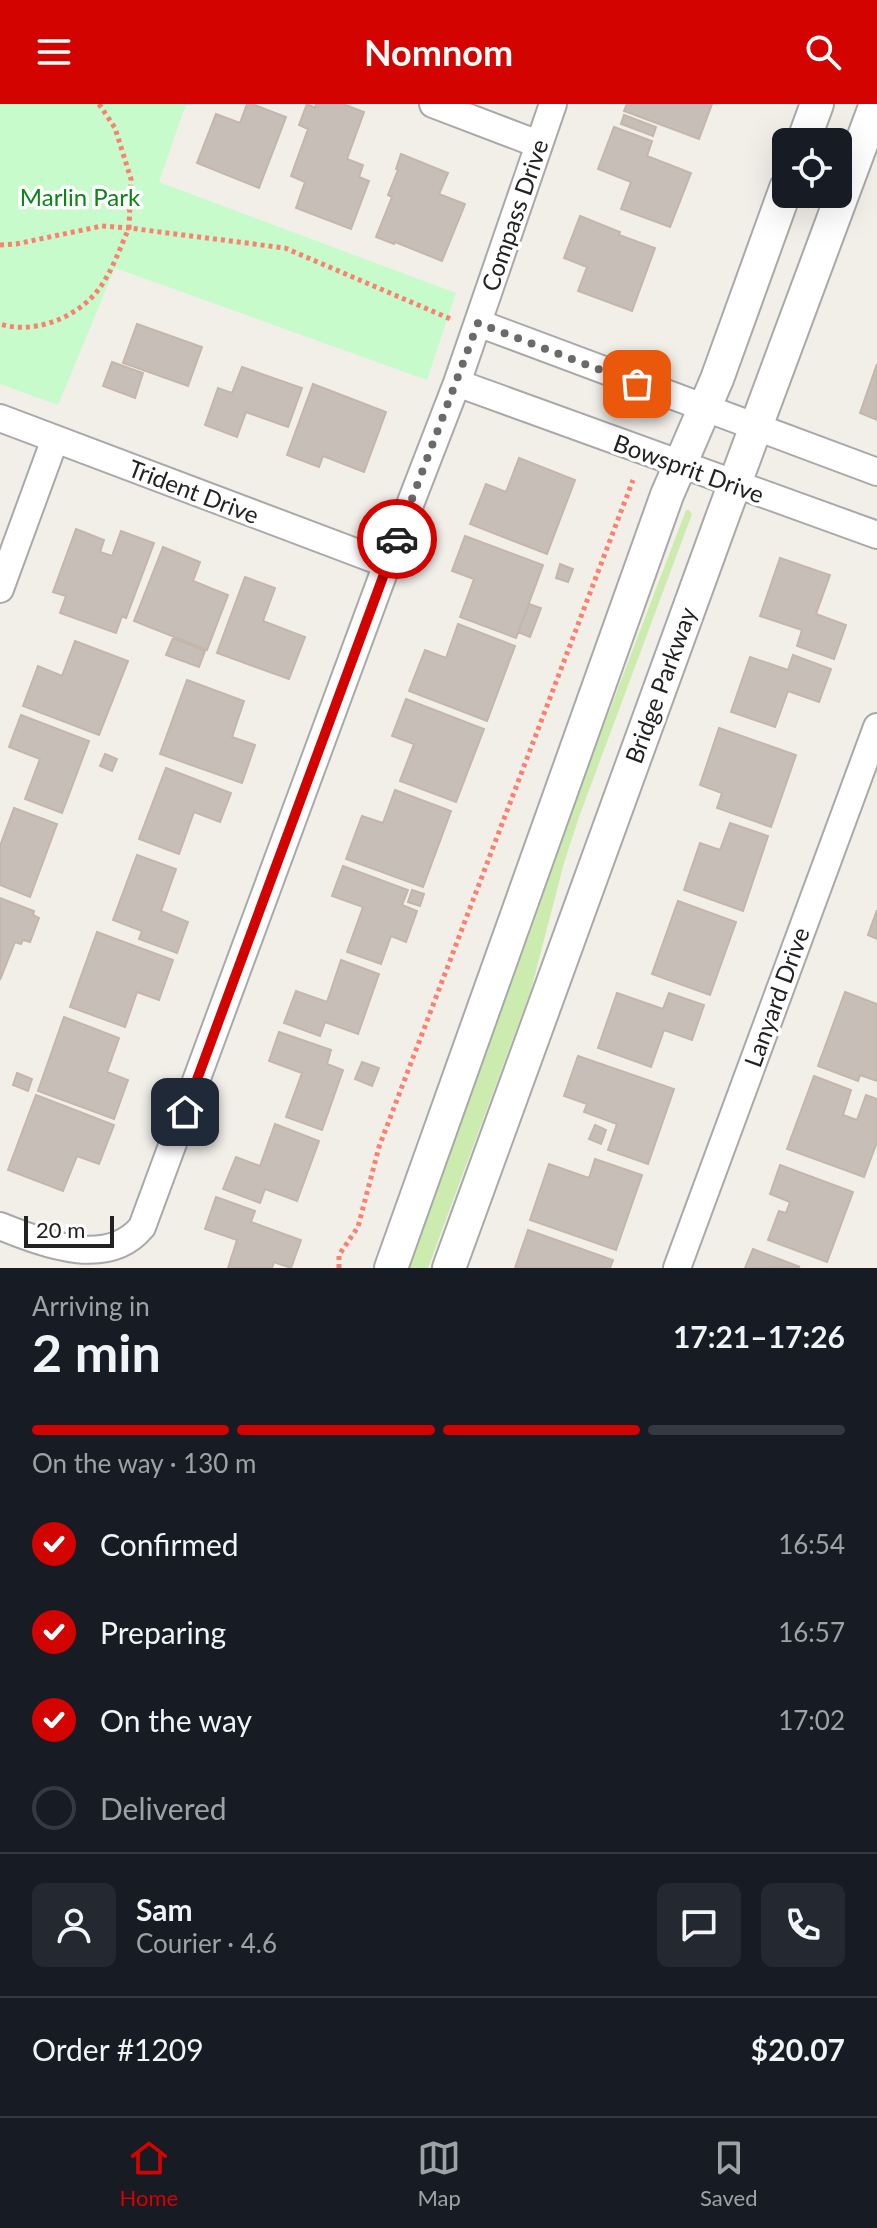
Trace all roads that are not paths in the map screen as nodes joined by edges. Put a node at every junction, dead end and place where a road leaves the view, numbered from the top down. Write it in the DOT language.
graph roads {
  1 [pos="433,104"];
  2 [pos="553,104"];
  3 [pos="817,104"];
  4 [pos="876,104"];
  5 [pos="808,128"];
  6 [pos="538,144"];
  7 [pos="779,208"];
  8 [pos="477,327"];
  9 [pos="457,383"];
  10 [pos="705,408"];
  11 [pos="0,418"];
  12 [pos="756,427"];
  13 [pos="55,439"];
  14 [pos="682,464"];
  15 [pos="877,472"];
  16 [pos="735,484"];
  17 [pos="877,535"];
  18 [pos="387,564"];
  19 [pos="0,589"];
  20 [pos="877,727"];
  21 [pos="0,1226"];
  22 [pos="391,1268"];
  23 [pos="449,1268"];
  24 [pos="677,1268"];
  1 -- 6 [label="street"];
  2 -- 6 [label="street, Compass Drive"];
  3 -- 5 [label="street"];
  4 -- 12 [label="street, Bridge Parkway"];
  6 -- 8 [label="street, Compass Drive"];
  7 -- 10 [label="street"];
  8 -- 9 [label="street, Compass Drive"];
  8 -- 10 [label="street"];
  9 -- 14 [label="street, Bowsprit Drive"];
  9 -- 18 [label="street, Compass Drive"];
  10 -- 12 [label="street"];
  10 -- 14 [label="street"];
  11 -- 13 [label="street, Trident Drive"];
  12 -- 15 [label="street"];
  12 -- 16 [label="street, Bridge Parkway"];
  13 -- 18 [label="street, Trident Drive"];
  13 -- 19 [label="street"];
  14 -- 16 [label="street, Bowsprit Drive"];
  14 -- 22 [label="street"];
  16 -- 17 [label="street, Bowsprit Drive"];
  16 -- 23 [label="street, Bridge Parkway"];
  18 -- 21 [label="street, Compass Drive"];
  20 -- 24 [label="street, Lanyard Drive"];
}
